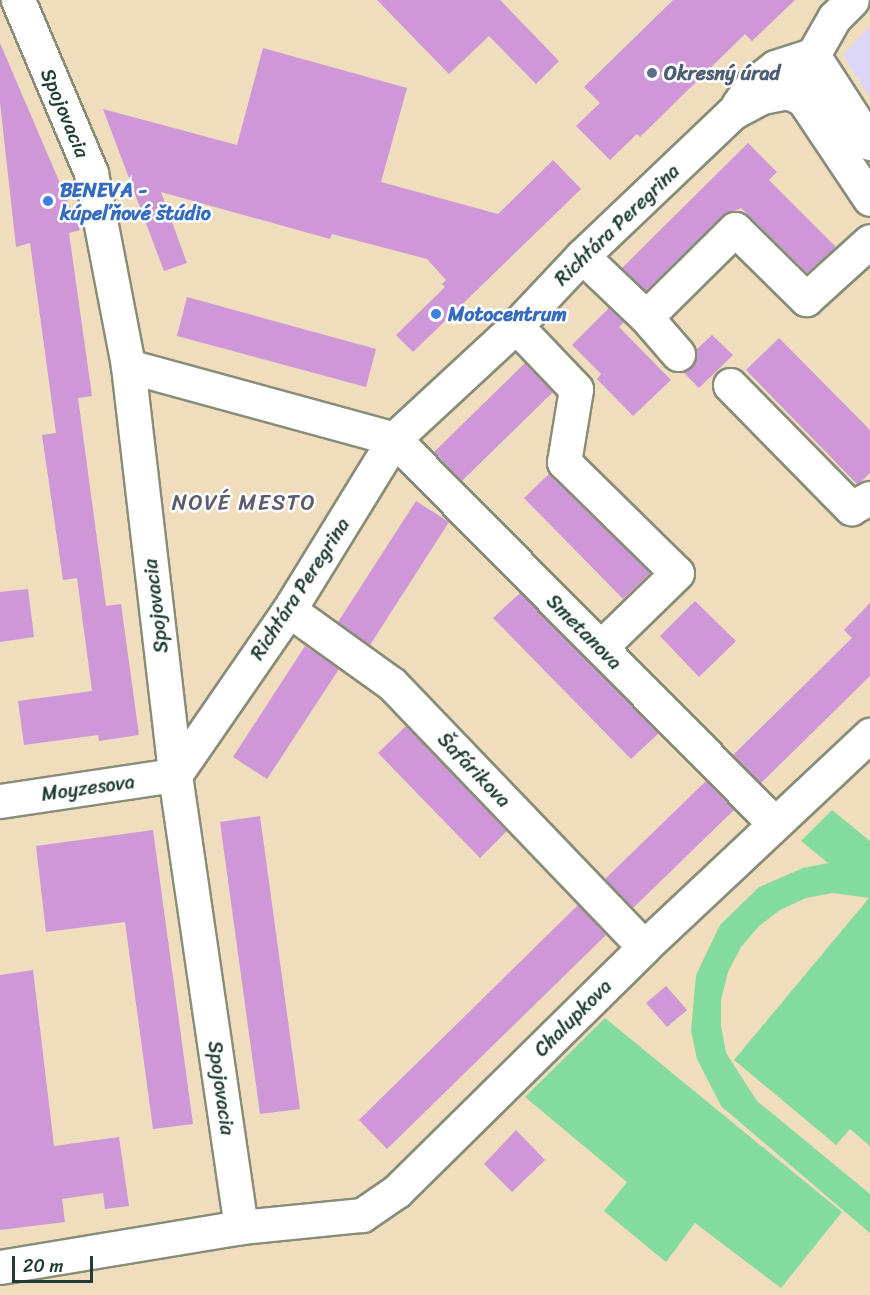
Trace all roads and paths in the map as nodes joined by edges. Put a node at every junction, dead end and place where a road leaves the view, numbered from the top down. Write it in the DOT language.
graph roads {
  1 [pos="18,0"];
  2 [pos="852,0"];
  3 [pos="813,55"];
  4 [pos="803,99"];
  5 [pos="732,113"];
  6 [pos="870,143"];
  7 [pos="870,199"];
  8 [pos="870,242"];
  9 [pos="582,256"];
  10 [pos="646,316"];
  11 [pos="516,326"];
  12 [pos="678,354"];
  13 [pos="128,366"];
  14 [pos="730,386"];
  15 [pos="394,439"];
  16 [pos="870,498"];
  17 [pos="289,610"];
  18 [pos="600,648"];
  19 [pos="870,735"];
  20 [pos="175,775"];
  21 [pos="0,801"];
  22 [pos="774,823"];
  23 [pos="644,947"];
  24 [pos="241,1227"];
  25 [pos="0,1267"];
  1 -- 13 [label="street, Spojovacia"];
  2 -- 3 [label="street"];
  3 -- 4 [label="street"];
  3 -- 5 [label="street"];
  3 -- 6 [label="street"];
  4 -- 5 [label="street, Richtára Peregrina"];
  4 -- 7 [label="street"];
  5 -- 9 [label="street, Richtára Peregrina"];
  8 -- 10 [label="street"];
  9 -- 10 [label="street"];
  9 -- 11 [label="street, Richtára Peregrina"];
  10 -- 12 [label="street"];
  11 -- 15 [label="street, Richtára Peregrina"];
  11 -- 18 [label="street"];
  13 -- 15 [label="street"];
  13 -- 20 [label="street, Spojovacia"];
  14 -- 16 [label="street"];
  15 -- 17 [label="street, Richtára Peregrina"];
  15 -- 18 [label="street, Smetanova"];
  17 -- 20 [label="street, Richtára Peregrina"];
  17 -- 23 [label="street, Šafárikova"];
  18 -- 22 [label="street, Smetanova"];
  19 -- 22 [label="street, Chalupkova"];
  20 -- 21 [label="street, Moyzesova"];
  20 -- 24 [label="street, Spojovacia"];
  22 -- 23 [label="street, Chalupkova"];
  23 -- 24 [label="street, Chalupkova"];
  24 -- 25 [label="street, Chalupkova"];
}
